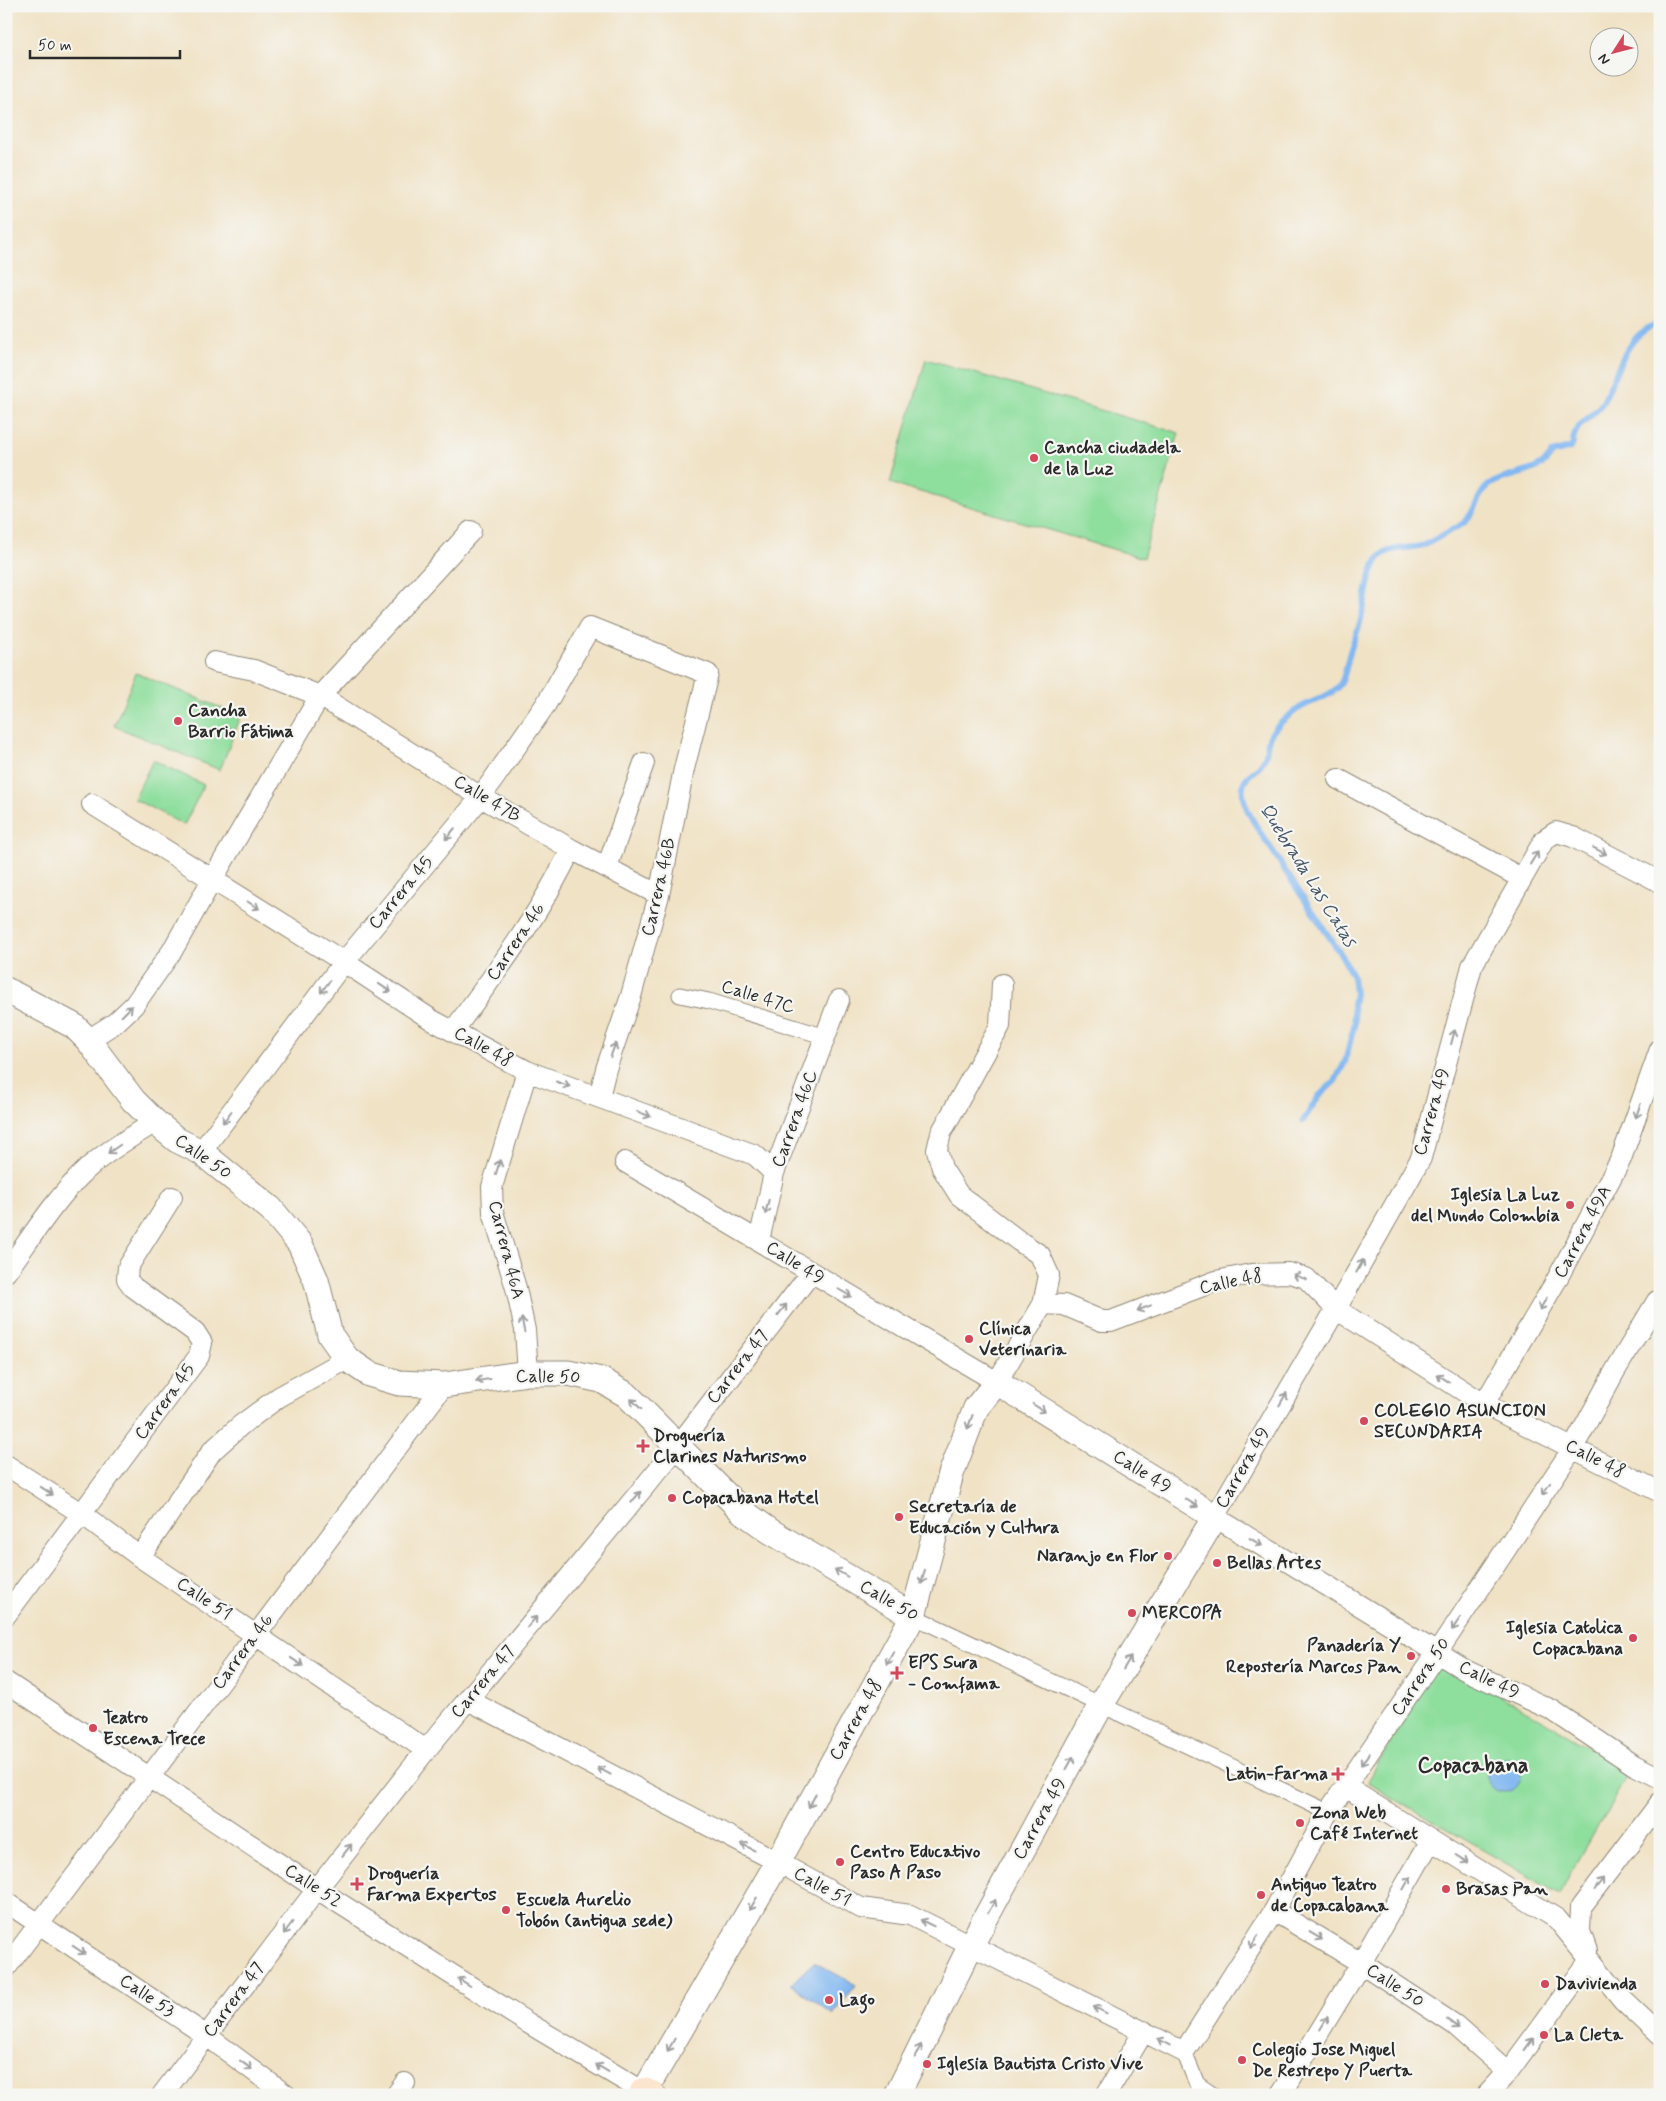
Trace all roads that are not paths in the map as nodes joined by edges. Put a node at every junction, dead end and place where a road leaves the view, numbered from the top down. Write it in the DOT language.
graph roads {
  1 [pos="471,531"];
  2 [pos="590,628"];
  3 [pos="214,662"];
  4 [pos="320,696"];
  5 [pos="644,763"];
  6 [pos="1338,779"];
  7 [pos="481,797"];
  8 [pos="92,804"];
  9 [pos="571,849"];
  10 [pos="607,868"];
  11 [pos="1521,878"];
  12 [pos="212,880"];
  13 [pos="1660,882"];
  14 [pos="659,895"];
  15 [pos="344,962"];
  16 [pos="1002,984"];
  17 [pos="6,990"];
  18 [pos="680,995"];
  19 [pos="839,1000"];
  20 [pos="453,1031"];
  21 [pos="826,1037"];
  22 [pos="88,1040"];
  23 [pos="1660,1049"];
  24 [pos="527,1071"];
  25 [pos="599,1097"];
  26 [pos="155,1122"];
  27 [pos="201,1152"];
  28 [pos="625,1162"];
  29 [pos="774,1173"];
  30 [pos="172,1197"];
  31 [pos="759,1240"];
  32 [pos="7,1270"];
  33 [pos="811,1273"];
  34 [pos="1657,1301"];
  35 [pos="1043,1304"];
  36 [pos="1336,1309"];
  37 [pos="347,1359"];
  38 [pos="528,1373"];
  39 [pos="997,1382"];
  40 [pos="444,1385"];
  41 [pos="1484,1404"];
  42 [pos="678,1446"];
  43 [pos="1573,1448"];
  44 [pos="6,1465"];
  45 [pos="1660,1492"];
  46 [pos="82,1514"];
  47 [pos="1214,1517"];
  48 [pos="140,1557"];
  49 [pos="6,1615"];
  50 [pos="913,1616"];
  51 [pos="257,1635"];
  52 [pos="1439,1650"];
  53 [pos="6,1682"];
  54 [pos="468,1700"];
  55 [pos="1102,1705"];
  56 [pos="426,1750"];
  57 [pos="149,1776"];
  58 [pos="1660,1778"];
  59 [pos="1346,1787"];
  60 [pos="1660,1803"];
  61 [pos="1328,1812"];
  62 [pos="1431,1840"];
  63 [pos="778,1862"];
  64 [pos="317,1889"];
  65 [pos="6,1902"];
  66 [pos="1581,1907"];
  67 [pos="1274,1911"];
  68 [pos="1557,1919"];
  69 [pos="39,1923"];
  70 [pos="971,1945"];
  71 [pos="1590,1960"];
  72 [pos="1361,1963"];
  73 [pos="6,1968"];
  74 [pos="1144,2032"];
  75 [pos="1660,2035"];
  76 [pos="206,2036"];
  77 [pos="1184,2052"];
  78 [pos="1508,2072"];
  79 [pos="647,2094"];
  80 [pos="162,2095"];
  81 [pos="286,2095"];
  82 [pos="897,2095"];
  83 [pos="1106,2095"];
  84 [pos="1213,2095"];
  85 [pos="1281,2095"];
  86 [pos="1487,2095"];
  1 -- 4 [label="street"];
  2 -- 7 [label="street, Carrera 45"];
  2 -- 14 [label="street, Carrera 46B"];
  3 -- 4 [label="street, Calle 47B"];
  4 -- 7 [label="street, Calle 47B"];
  4 -- 12 [label="street"];
  5 -- 10 [label="street"];
  6 -- 11 [label="street"];
  7 -- 9 [label="street, Calle 47B"];
  7 -- 15 [label="street, Carrera 45, one-way"];
  8 -- 12 [label="street, Calle 48"];
  9 -- 10 [label="street, Calle 47B"];
  9 -- 20 [label="street, Carrera 46"];
  10 -- 14 [label="street, Calle 47B"];
  11 -- 13 [label="street, Carrera 49, one-way"];
  36 -- 11 [label="street, Carrera 49, one-way"];
  12 -- 15 [label="street, Calle 48, one-way"];
  22 -- 12 [label="street, one-way"];
  25 -- 14 [label="street, Carrera 46B, one-way"];
  15 -- 20 [label="street, Calle 48, one-way"];
  15 -- 27 [label="street, Carrera 45, one-way"];
  16 -- 35 [label="street"];
  17 -- 22 [label="street, Calle 50"];
  18 -- 21 [label="street, Calle 47C"];
  19 -- 21 [label="street, Carrera 46C"];
  20 -- 24 [label="street, Calle 48"];
  21 -- 29 [label="street, Carrera 46C"];
  22 -- 26 [label="street, Calle 50"];
  23 -- 41 [label="street, Carrera 49A, one-way"];
  24 -- 25 [label="street, Calle 48, one-way"];
  38 -- 24 [label="street, Carrera 46A, one-way"];
  25 -- 29 [label="street, Calle 48, one-way"];
  26 -- 27 [label="street, Calle 50"];
  26 -- 32 [label="street, one-way"];
  27 -- 37 [label="street, Calle 50"];
  28 -- 31 [label="street, Calle 49"];
  29 -- 31 [label="street, Carrera 46C, one-way"];
  30 -- 46 [label="street, Carrera 45"];
  31 -- 33 [label="street, Calle 49"];
  33 -- 39 [label="street, Calle 49, one-way"];
  42 -- 33 [label="street, Carrera 47, one-way"];
  34 -- 43 [label="street, Carrera 50"];
  36 -- 35 [label="street, Calle 48, one-way"];
  35 -- 39 [label="street, Carrera 48"];
  41 -- 36 [label="street, Calle 48, one-way"];
  47 -- 36 [label="street, Carrera 49, one-way"];
  37 -- 40 [label="street, Calle 50"];
  37 -- 48 [label="street"];
  38 -- 40 [label="street, Calle 50, one-way"];
  42 -- 38 [label="street, Calle 50, one-way"];
  39 -- 47 [label="street, Calle 49, one-way"];
  39 -- 50 [label="street, Carrera 48, one-way"];
  40 -- 51 [label="street, Carrera 46"];
  41 -- 43 [label="street, Calle 48"];
  50 -- 42 [label="street, Calle 50, one-way"];
  54 -- 42 [label="street, Carrera 47, one-way"];
  43 -- 45 [label="street, Calle 48"];
  43 -- 52 [label="street, Carrera 50, one-way"];
  44 -- 46 [label="street, Calle 51, one-way"];
  46 -- 48 [label="street, Calle 51"];
  46 -- 49 [label="street, Carrera 45"];
  47 -- 52 [label="street, Calle 49, one-way"];
  55 -- 47 [label="street, Carrera 49, one-way"];
  48 -- 51 [label="street, Calle 51"];
  50 -- 55 [label="street, Calle 50"];
  50 -- 63 [label="street, Carrera 48, one-way"];
  51 -- 56 [label="street, Calle 51, one-way"];
  51 -- 57 [label="street, Carrera 46"];
  52 -- 58 [label="street, Calle 49"];
  52 -- 59 [label="street, Carrera 50, one-way"];
  53 -- 57 [label="street, Calle 52"];
  54 -- 56 [label="street, Carrera 47"];
  63 -- 54 [label="street, Calle 51, one-way"];
  55 -- 61 [label="street, Calle 50"];
  70 -- 55 [label="street, Carrera 49, one-way"];
  64 -- 56 [label="street, Carrera 47, one-way"];
  57 -- 64 [label="street, Calle 52"];
  57 -- 69 [label="street, Carrera 46"];
  59 -- 61 [label="street, Carrera 50"];
  59 -- 62 [label="street"];
  66 -- 60 [label="street, one-way"];
  61 -- 67 [label="street, Carrera 50"];
  62 -- 68 [label="street, one-way"];
  72 -- 62 [label="street, one-way"];
  70 -- 63 [label="street, Calle 51, one-way"];
  63 -- 79 [label="street, Carrera 48, one-way"];
  64 -- 76 [label="street, Carrera 47, one-way"];
  79 -- 64 [label="street, Calle 52, one-way"];
  65 -- 69 [label="street, Calle 53"];
  66 -- 68 [label="street"];
  66 -- 71 [label="street"];
  67 -- 72 [label="street, Calle 50, one-way"];
  67 -- 77 [label="street, Carrera 50, one-way"];
  68 -- 71 [label="street"];
  69 -- 73 [label="street, Carrera 46"];
  69 -- 76 [label="street, Calle 53, one-way"];
  74 -- 70 [label="street, Calle 51, one-way"];
  82 -- 70 [label="street, Carrera 49, one-way"];
  71 -- 75 [label="street"];
  78 -- 71 [label="street, one-way"];
  72 -- 78 [label="street, Calle 50, one-way"];
  85 -- 72 [label="street, one-way"];
  77 -- 74 [label="street, Calle 51, one-way"];
  74 -- 83 [label="street"];
  76 -- 80 [label="street, Carrera 47"];
  76 -- 81 [label="street, Calle 53, one-way"];
  77 -- 84 [label="street"];
  78 -- 86 [label="street"];
}
